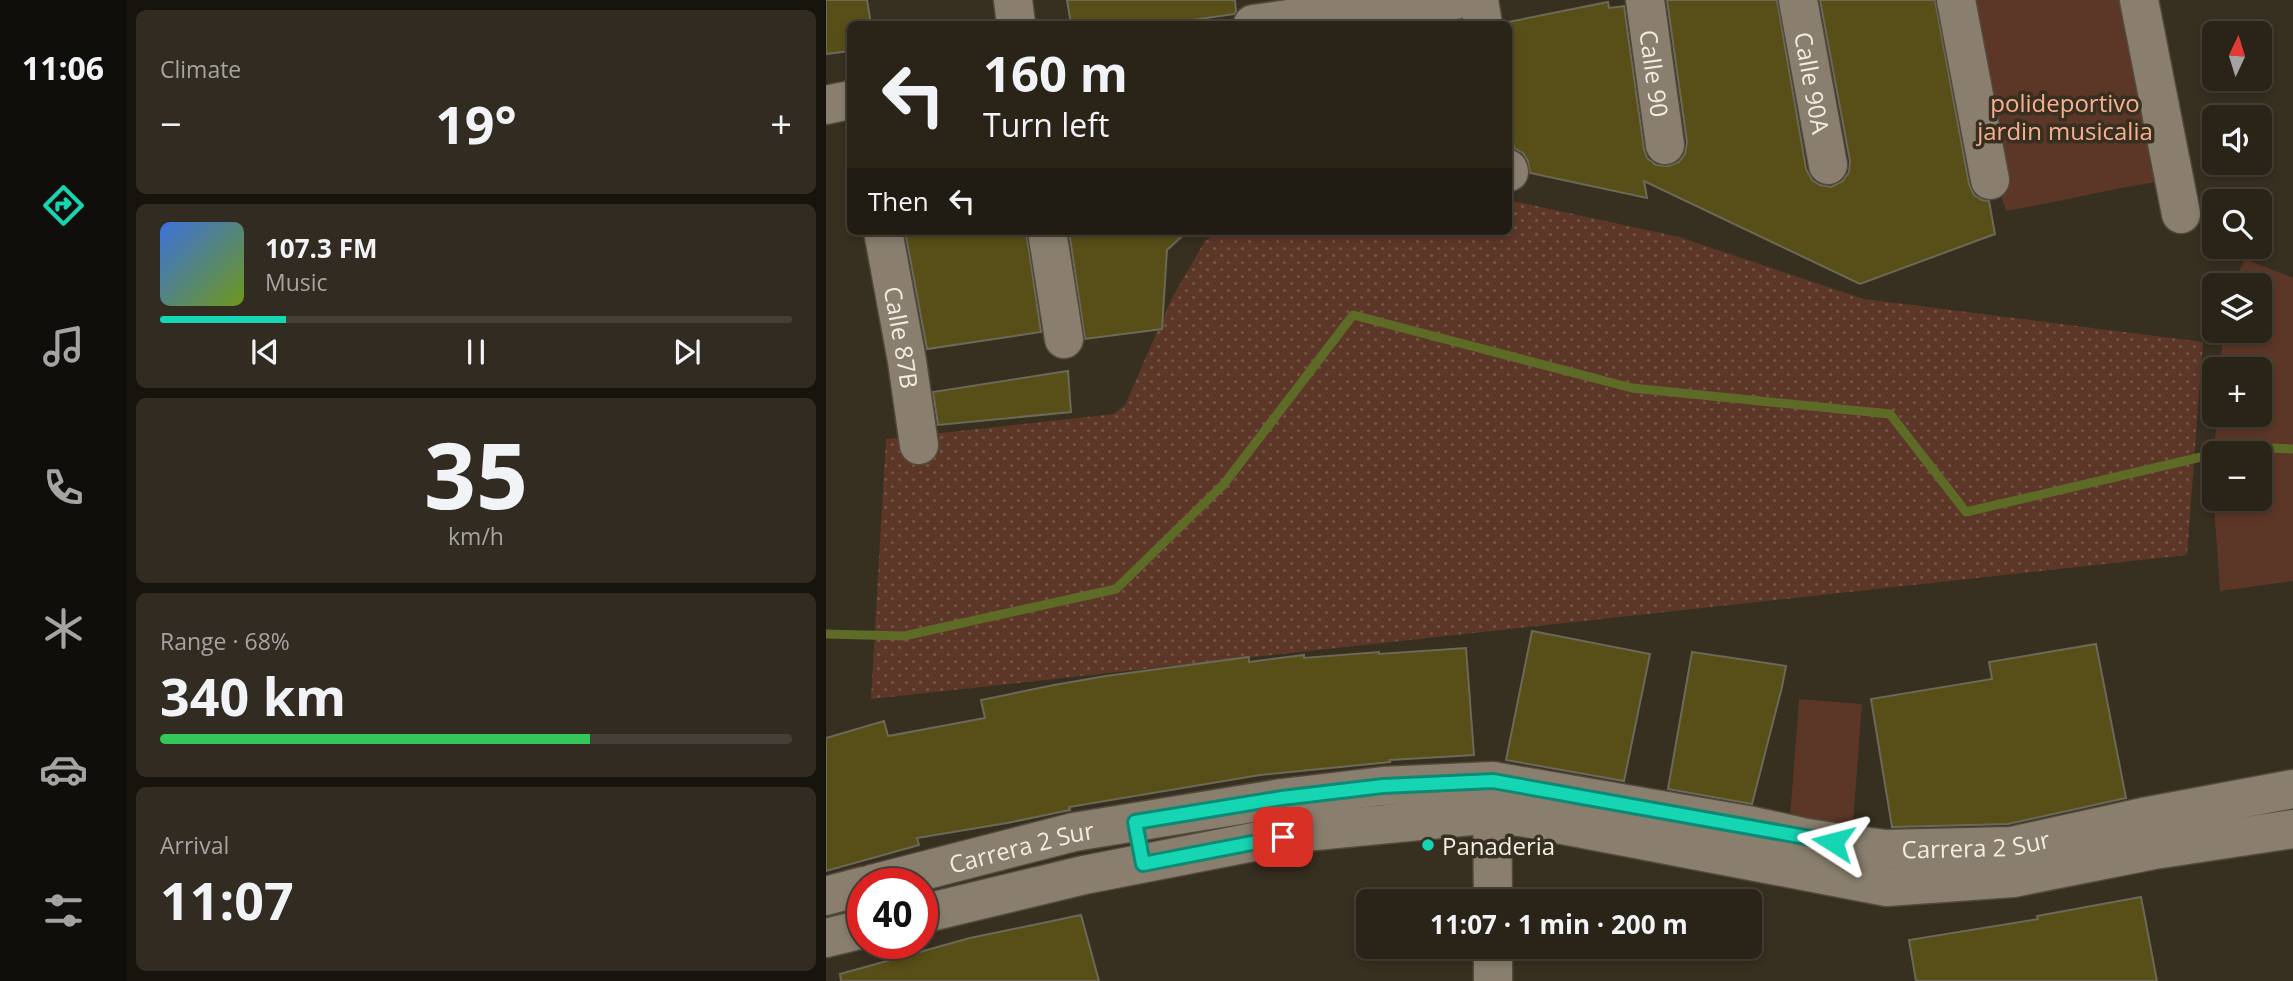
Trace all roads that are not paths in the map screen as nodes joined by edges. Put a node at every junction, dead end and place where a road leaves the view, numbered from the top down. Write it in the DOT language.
graph roads {
  1 [pos="1013,0"];
  2 [pos="1455,0"];
  3 [pos="1479,0"];
  4 [pos="1645,0"];
  5 [pos="1798,0"];
  6 [pos="1956,0"];
  7 [pos="2139,0"];
  8 [pos="1325,19"];
  9 [pos="1016,21"];
  10 [pos="1296,21"];
  11 [pos="1482,21"];
  12 [pos="847,101"];
  13 [pos="826,105"];
  14 [pos="1665,145"];
  15 [pos="1828,165"];
  16 [pos="1990,180"];
  17 [pos="2181,214"];
  18 [pos="884,235"];
  19 [pos="1048,235"];
  20 [pos="1064,339"];
  21 [pos="919,445"];
  22 [pos="2293,789"];
  23 [pos="1492,798"];
  24 [pos="1135,822"];
  25 [pos="2293,829"];
  26 [pos="2097,844"];
  27 [pos="1143,864"];
  28 [pos="934,868"];
  29 [pos="1493,889"];
  30 [pos="847,890"];
  31 [pos="826,896"];
  32 [pos="938,910"];
  33 [pos="847,933"];
  34 [pos="826,938"];
  35 [pos="1493,959"];
  36 [pos="1493,981"];
  1 -- 9 [label="street"];
  2 -- 8 [label="street"];
  3 -- 11 [label="street"];
  4 -- 14 [label="street, Calle 90"];
  5 -- 15 [label="street, Calle 90A"];
  6 -- 16 [label="street"];
  7 -- 17 [label="street"];
  8 -- 10 [label="street"];
  12 -- 13 [label="street"];
  18 -- 21 [label="street, Calle 87B"];
  19 -- 20 [label="street"];
  22 -- 26 [label="street, Carrera 2 Sur"];
  23 -- 24 [label="street, Carrera 2 Sur"];
  23 -- 26 [label="street, Carrera 2 Sur"];
  23 -- 27 [label="street, Carrera 2 Sur"];
  23 -- 29 [label="street"];
  24 -- 27 [label="street"];
  24 -- 28 [label="street, Carrera 2 Sur"];
  25 -- 26 [label="street, Carrera 2 Sur"];
  27 -- 32 [label="street, Carrera 2 Sur"];
  30 -- 31 [label="street"];
  33 -- 34 [label="street"];
  35 -- 36 [label="street"];
}
